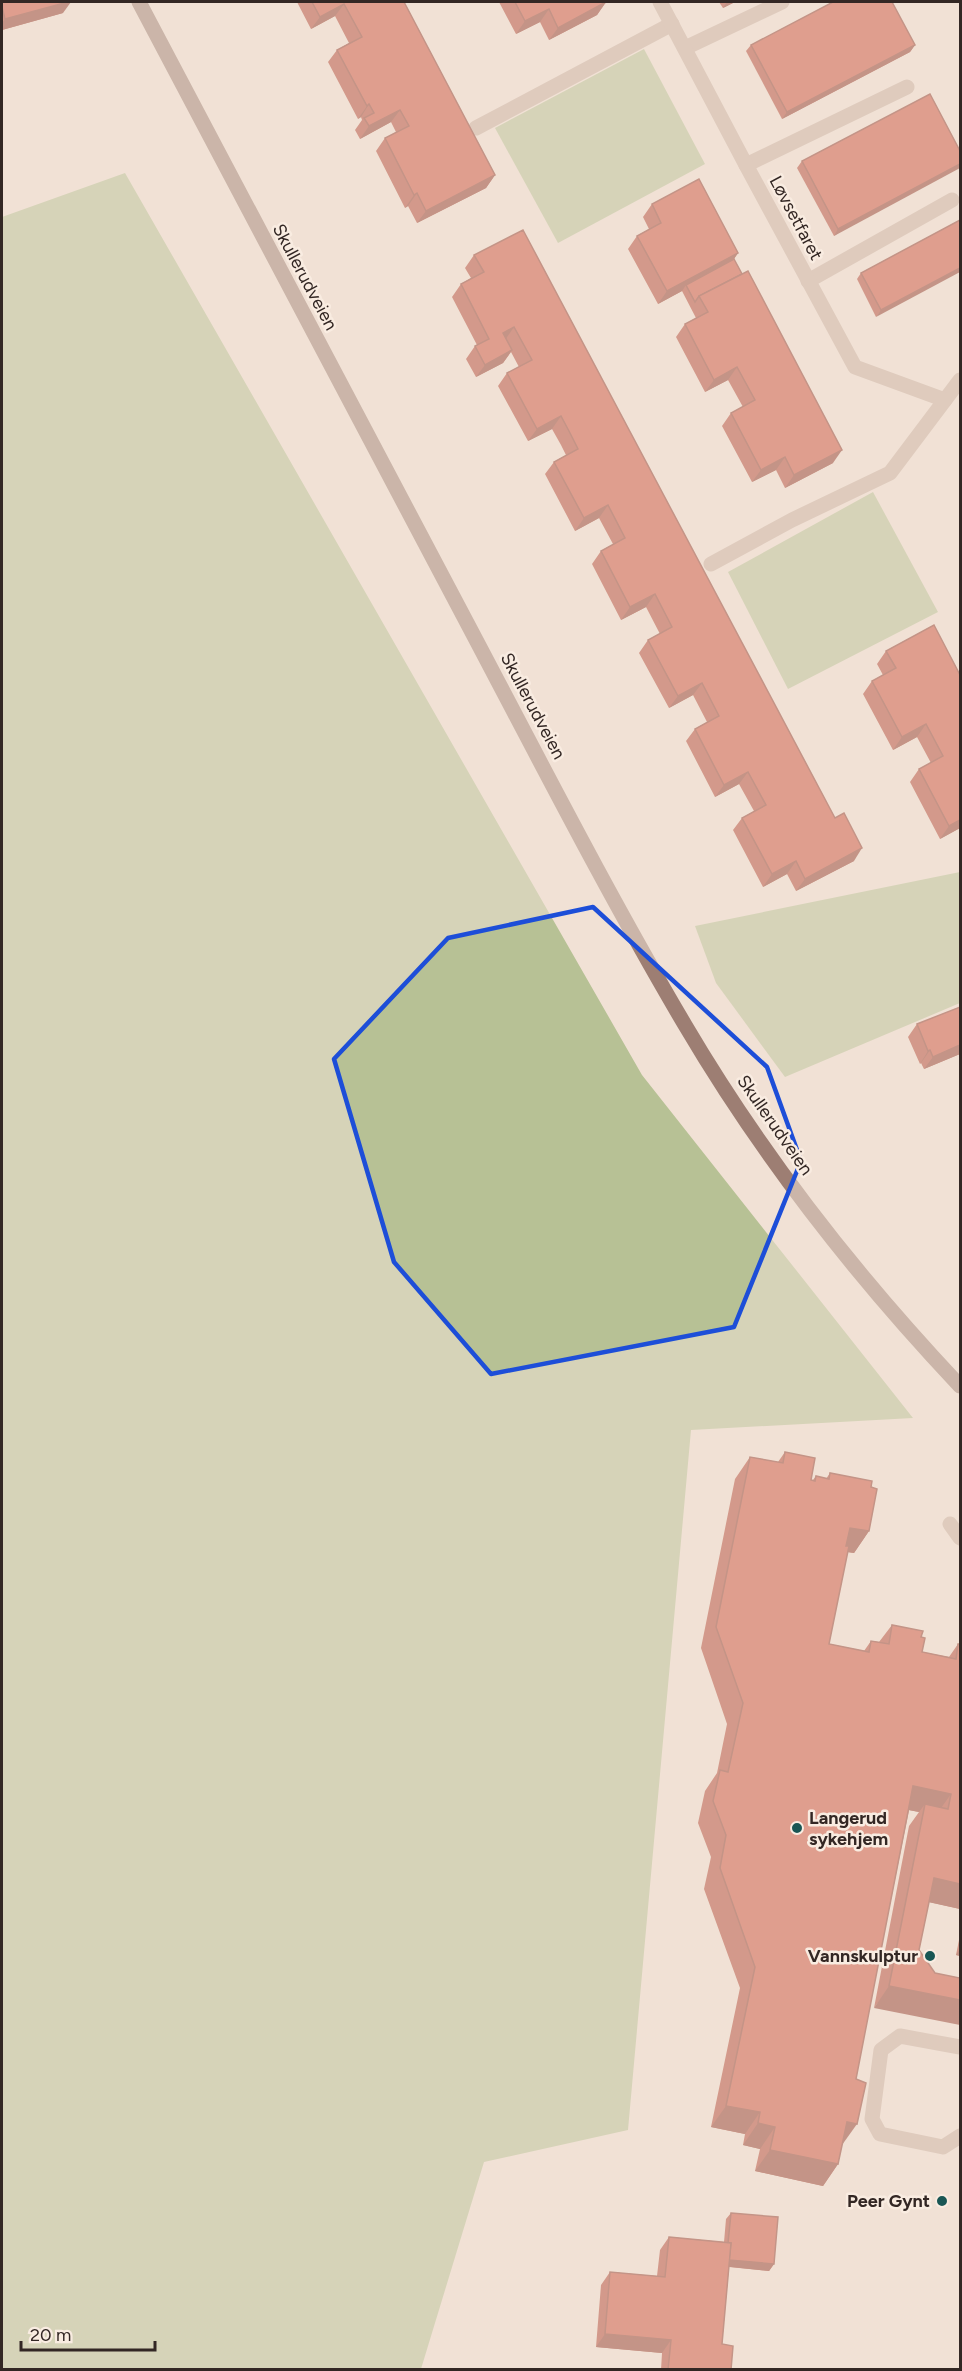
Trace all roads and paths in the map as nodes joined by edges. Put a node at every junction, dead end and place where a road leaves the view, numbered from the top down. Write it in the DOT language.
graph roads {
  1 [pos="139,2"];
  2 [pos="660,2"];
  3 [pos="782,2"];
  4 [pos="672,24"];
  5 [pos="685,48"];
  6 [pos="907,87"];
  7 [pos="476,128"];
  8 [pos="746,165"];
  9 [pos="952,200"];
  10 [pos="808,281"];
  11 [pos="960,380"];
  12 [pos="945,400"];
  13 [pos="711,564"];
  14 [pos="960,1386"];
  15 [pos="950,1524"];
  16 [pos="960,1538"];
  17 [pos="960,2047"];
  18 [pos="960,2136"];
  1 -- 14 [label="main road, Skullerudveien"];
  2 -- 4 [label="street, Løvsetfaret"];
  3 -- 5 [label="street"];
  4 -- 5 [label="street, Løvsetfaret"];
  4 -- 7 [label="street"];
  5 -- 8 [label="street, Løvsetfaret"];
  6 -- 8 [label="street"];
  8 -- 10 [label="street, Løvsetfaret"];
  9 -- 10 [label="street"];
  10 -- 12 [label="street, Løvsetfaret"];
  11 -- 12 [label="street"];
  12 -- 13 [label="street"];
  15 -- 16 [label="street"];
  17 -- 18 [label="street"];
}
